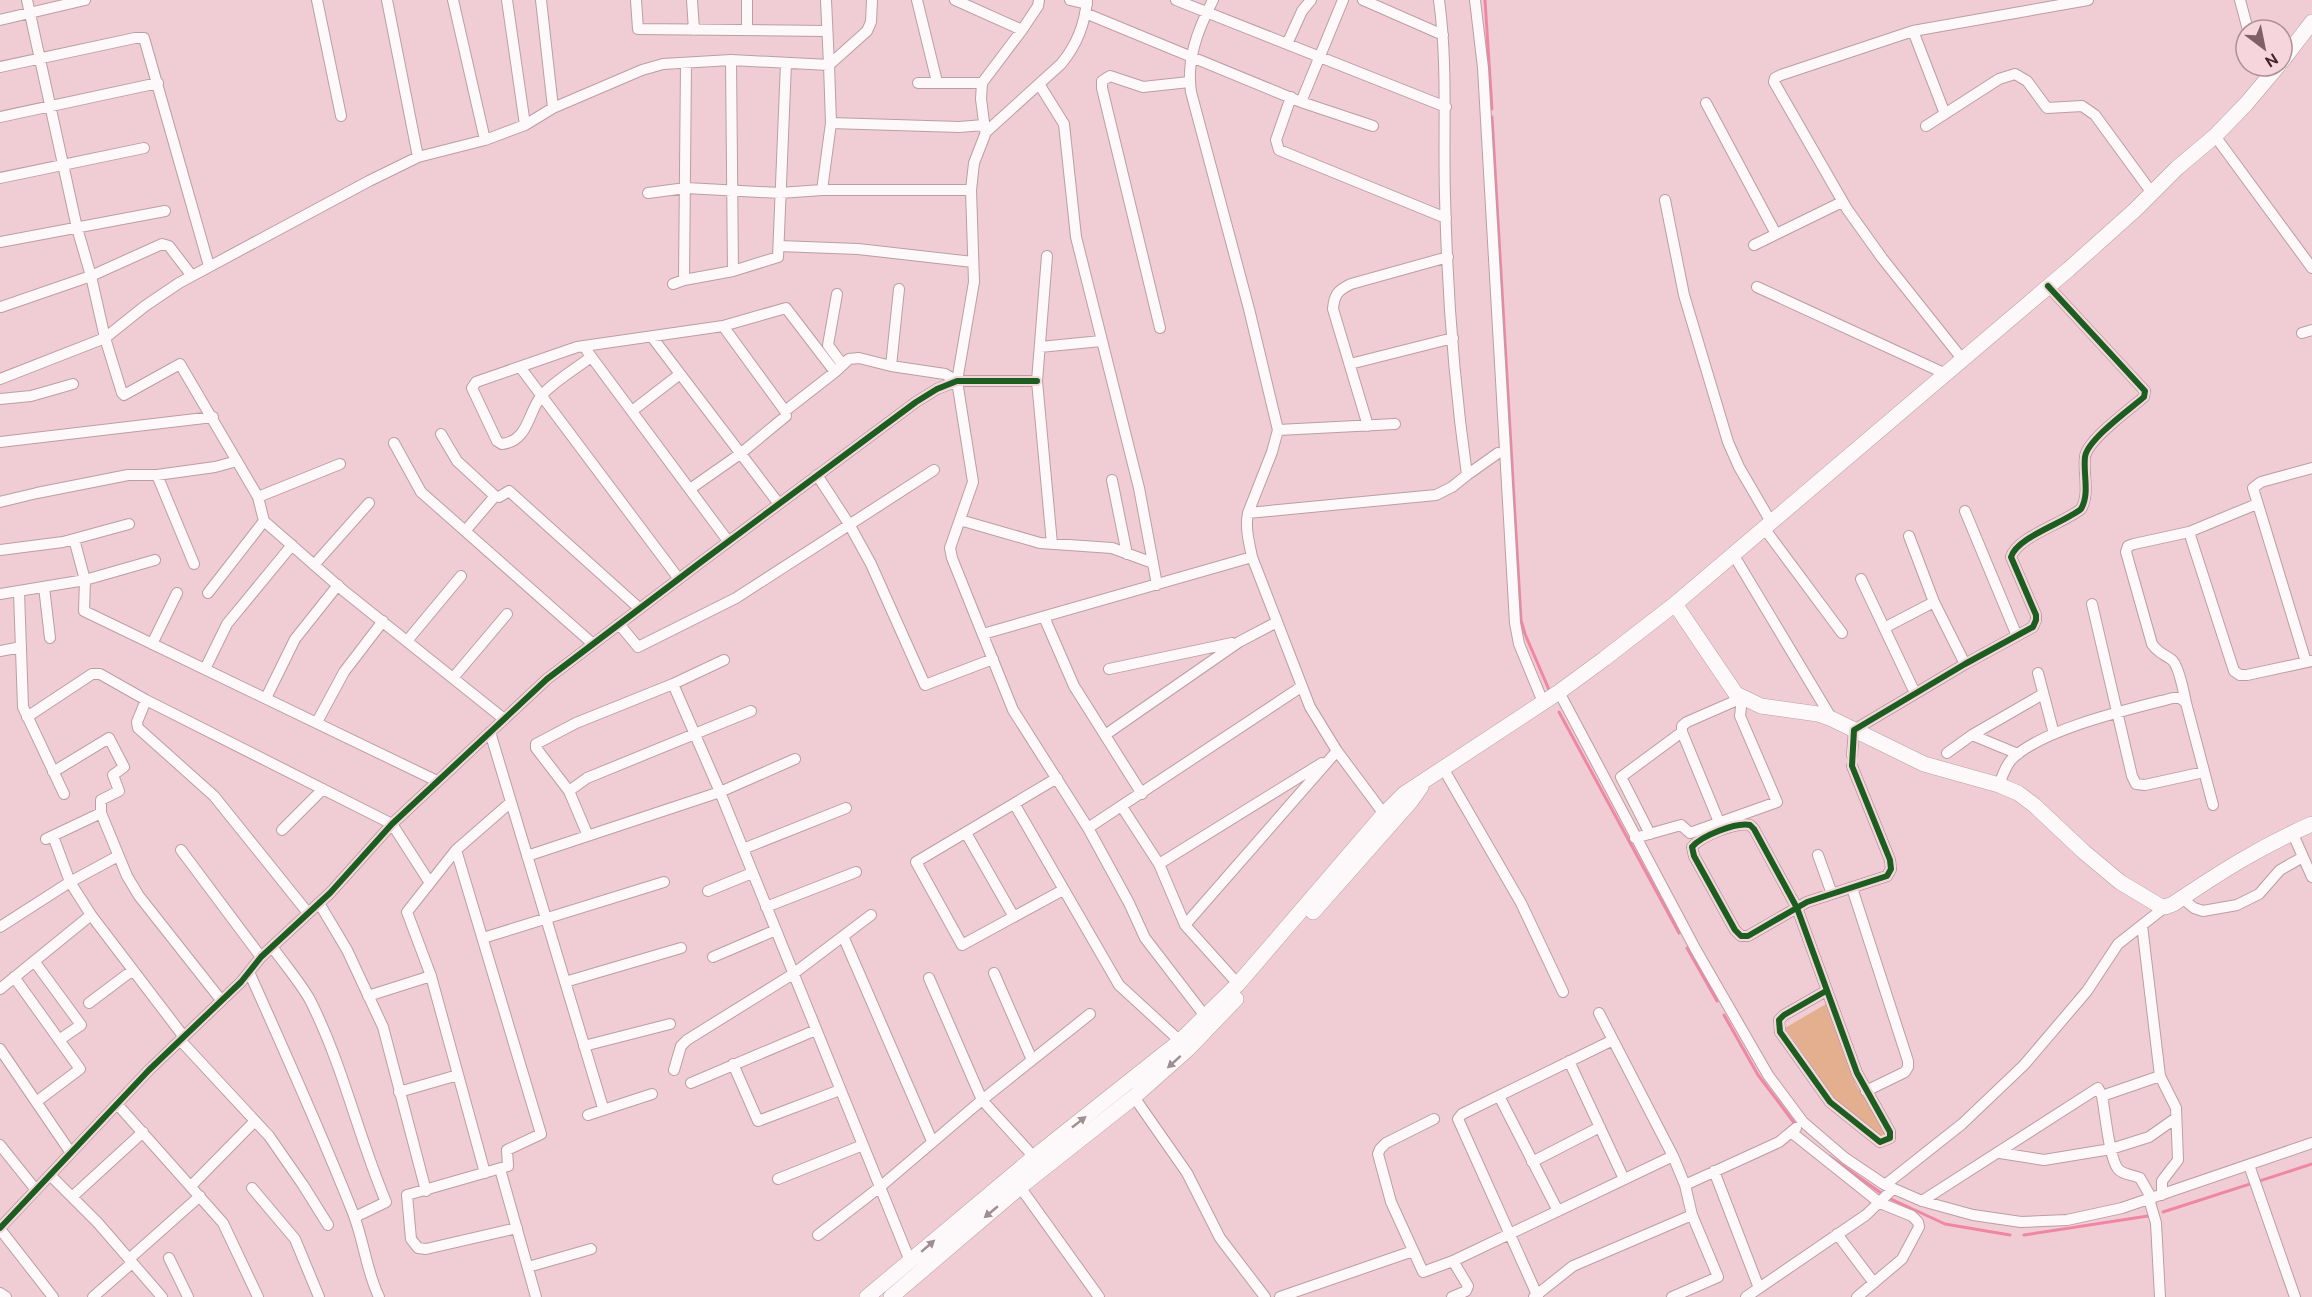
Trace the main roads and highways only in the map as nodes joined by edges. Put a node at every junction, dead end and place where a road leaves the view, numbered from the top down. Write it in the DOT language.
graph roads {
  1 [pos="2312,22"];
  2 [pos="2294,45"];
  3 [pos="2267,78"];
  4 [pos="1675,604"];
  5 [pos="1427,779"];
  6 [pos="2312,824"];
  7 [pos="867,1297"];
  8 [pos="891,1297"];
  1 -- 2 [label="main road"];
  3 -- 4 [label="main road"];
  4 -- 5 [label="main road"];
  4 -- 6 [label="main road"];
  7 -- 5 [label="main road, one-way"];
  5 -- 8 [label="main road, one-way"];
}
